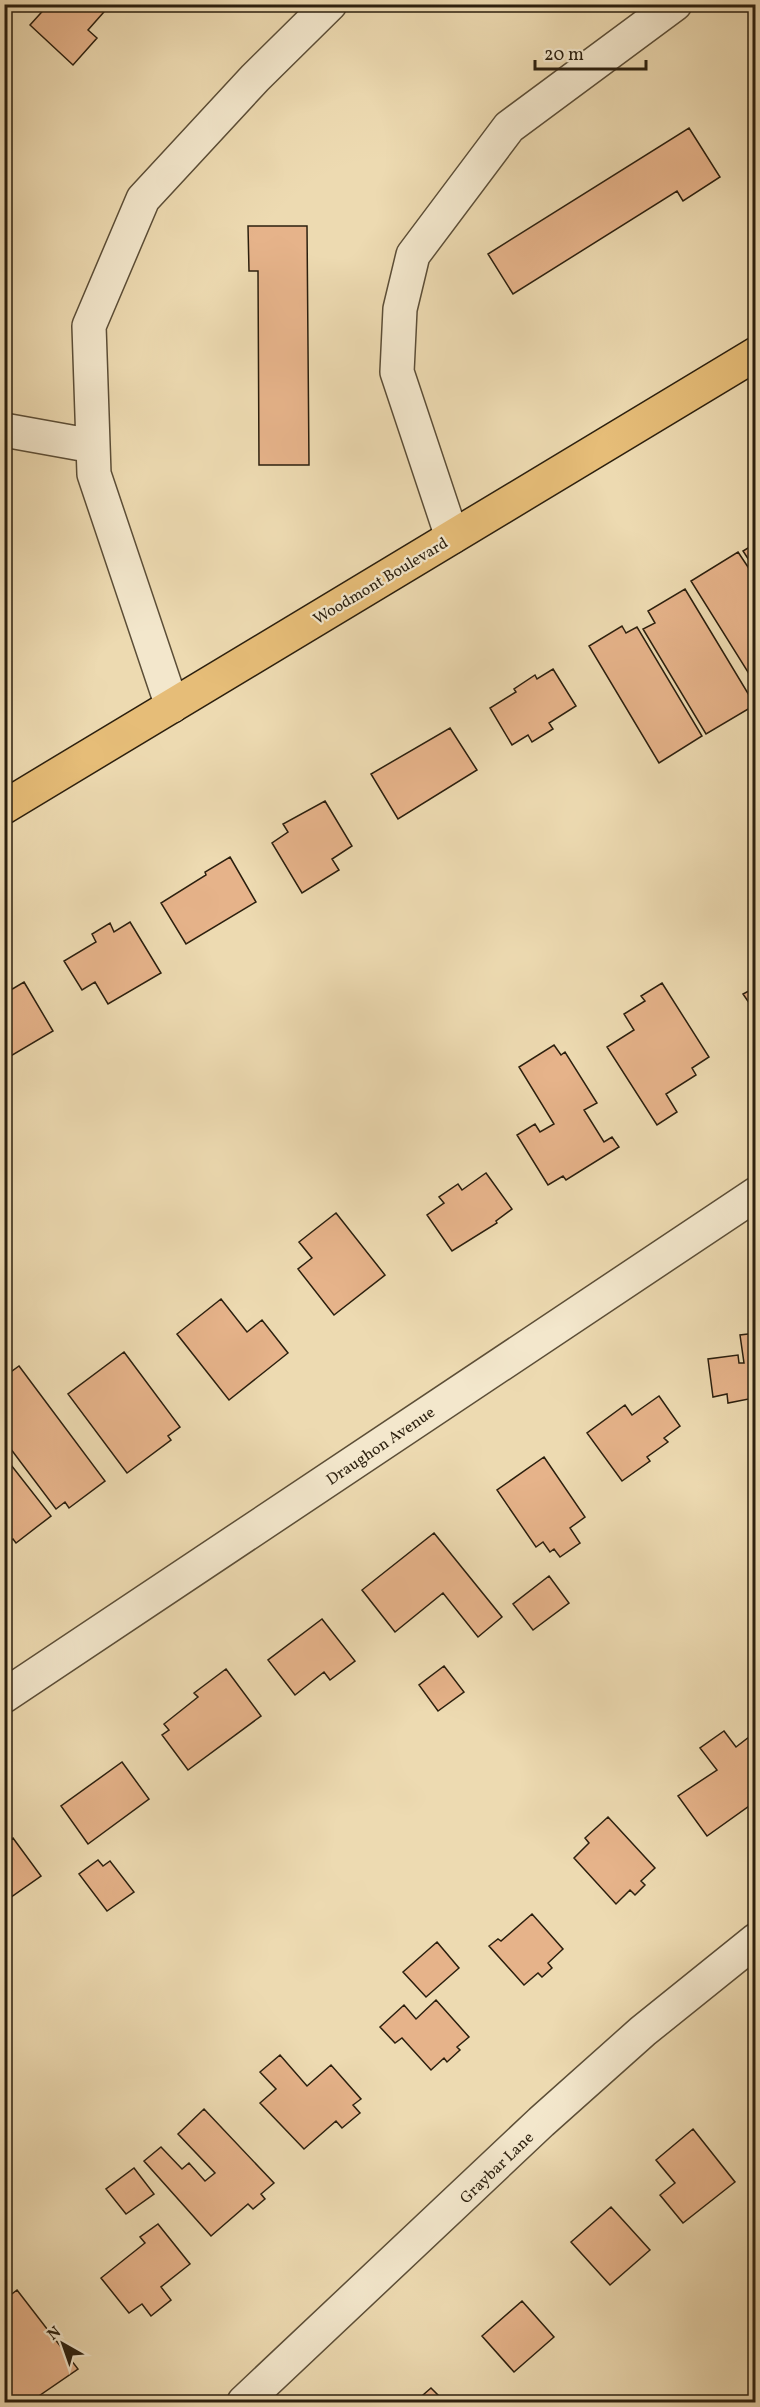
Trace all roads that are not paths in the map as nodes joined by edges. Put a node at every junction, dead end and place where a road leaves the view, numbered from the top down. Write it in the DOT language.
graph roads {
  1 [pos="330,4"];
  2 [pos="675,4"];
  3 [pos="756,354"];
  4 [pos="4,430"];
  5 [pos="93,446"];
  6 [pos="452,537"];
  7 [pos="172,706"];
  8 [pos="4,807"];
  9 [pos="756,1194"];
  10 [pos="4,1696"];
  11 [pos="756,1940"];
  12 [pos="244,2403"];
  1 -- 5 [label="street"];
  2 -- 6 [label="street"];
  3 -- 6 [label="main road, Woodmont Boulevard"];
  4 -- 5 [label="street"];
  5 -- 7 [label="street"];
  6 -- 7 [label="main road, Woodmont Boulevard"];
  7 -- 8 [label="main road, Woodmont Boulevard"];
  9 -- 10 [label="street, Draughon Avenue"];
  11 -- 12 [label="street, Graybar Lane"];
}
